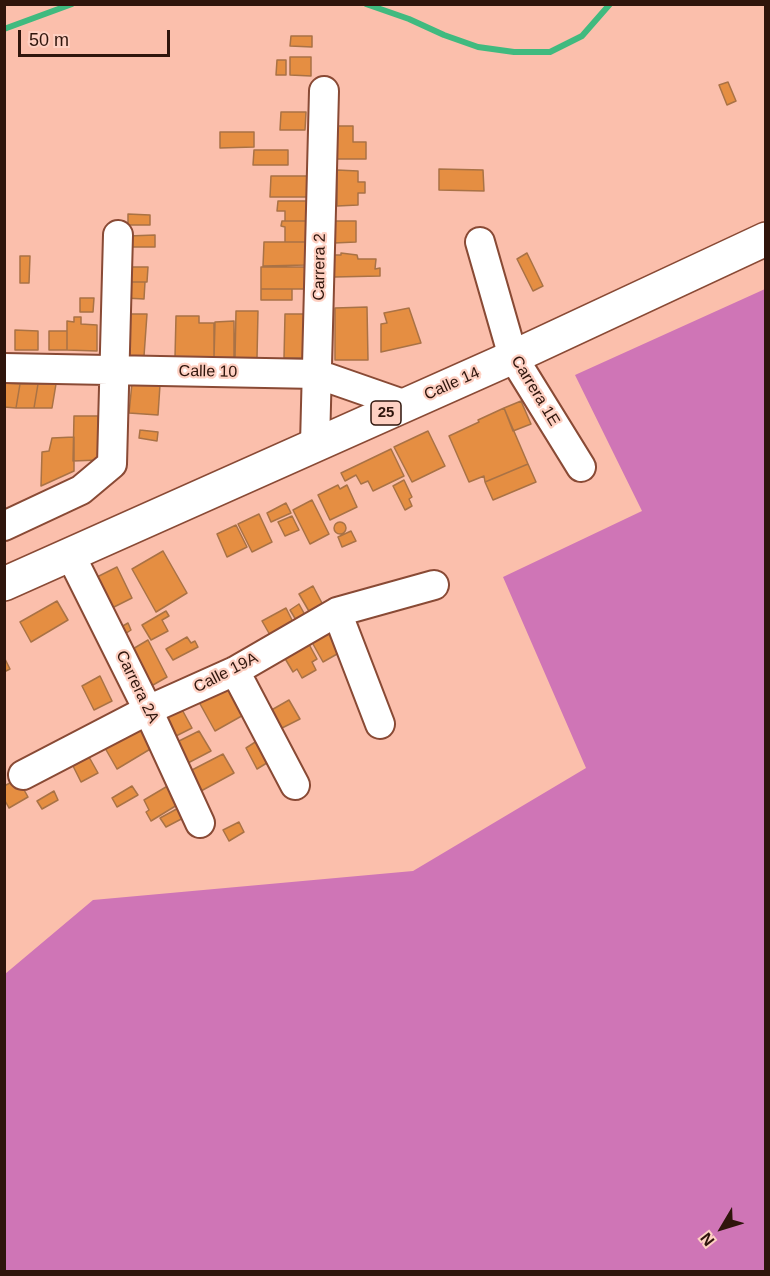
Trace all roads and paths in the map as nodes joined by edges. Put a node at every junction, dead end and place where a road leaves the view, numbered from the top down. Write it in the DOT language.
graph roads {
  1 [pos="324,90"];
  2 [pos="118,235"];
  3 [pos="765,239"];
  4 [pos="480,242"];
  5 [pos="513,357"];
  6 [pos="4,368"];
  7 [pos="115,370"];
  8 [pos="317,374"];
  9 [pos="406,405"];
  10 [pos="315,444"];
  11 [pos="581,467"];
  12 [pos="4,526"];
  13 [pos="70,554"];
  14 [pos="4,584"];
  15 [pos="434,585"];
  16 [pos="337,612"];
  17 [pos="235,671"];
  18 [pos="148,710"];
  19 [pos="380,724"];
  20 [pos="23,775"];
  21 [pos="295,785"];
  22 [pos="200,823"];
  1 -- 8 [label="street, Carrera 2"];
  2 -- 7 [label="street"];
  3 -- 5 [label="highway, Calle 14 / 25"];
  4 -- 5 [label="street, Carrera 1E"];
  5 -- 9 [label="highway, Calle 14 / 25"];
  5 -- 11 [label="street, Carrera 1E"];
  6 -- 7 [label="street, Calle 10"];
  7 -- 8 [label="street, Calle 10"];
  7 -- 12 [label="street"];
  8 -- 9 [label="street, Calle 10"];
  8 -- 10 [label="street, Carrera 2"];
  9 -- 10 [label="highway, Calle 14 / 25"];
  10 -- 13 [label="highway, Calle 14 / 25"];
  13 -- 14 [label="highway, Calle 14 / 25"];
  13 -- 18 [label="street, Carrera 2A"];
  15 -- 16 [label="street, Calle 19A"];
  16 -- 17 [label="street, Calle 19A"];
  16 -- 19 [label="street"];
  17 -- 18 [label="street, Calle 19A"];
  17 -- 21 [label="street"];
  18 -- 20 [label="street, Calle 19A"];
  18 -- 22 [label="street, Carrera 2A"];
}
